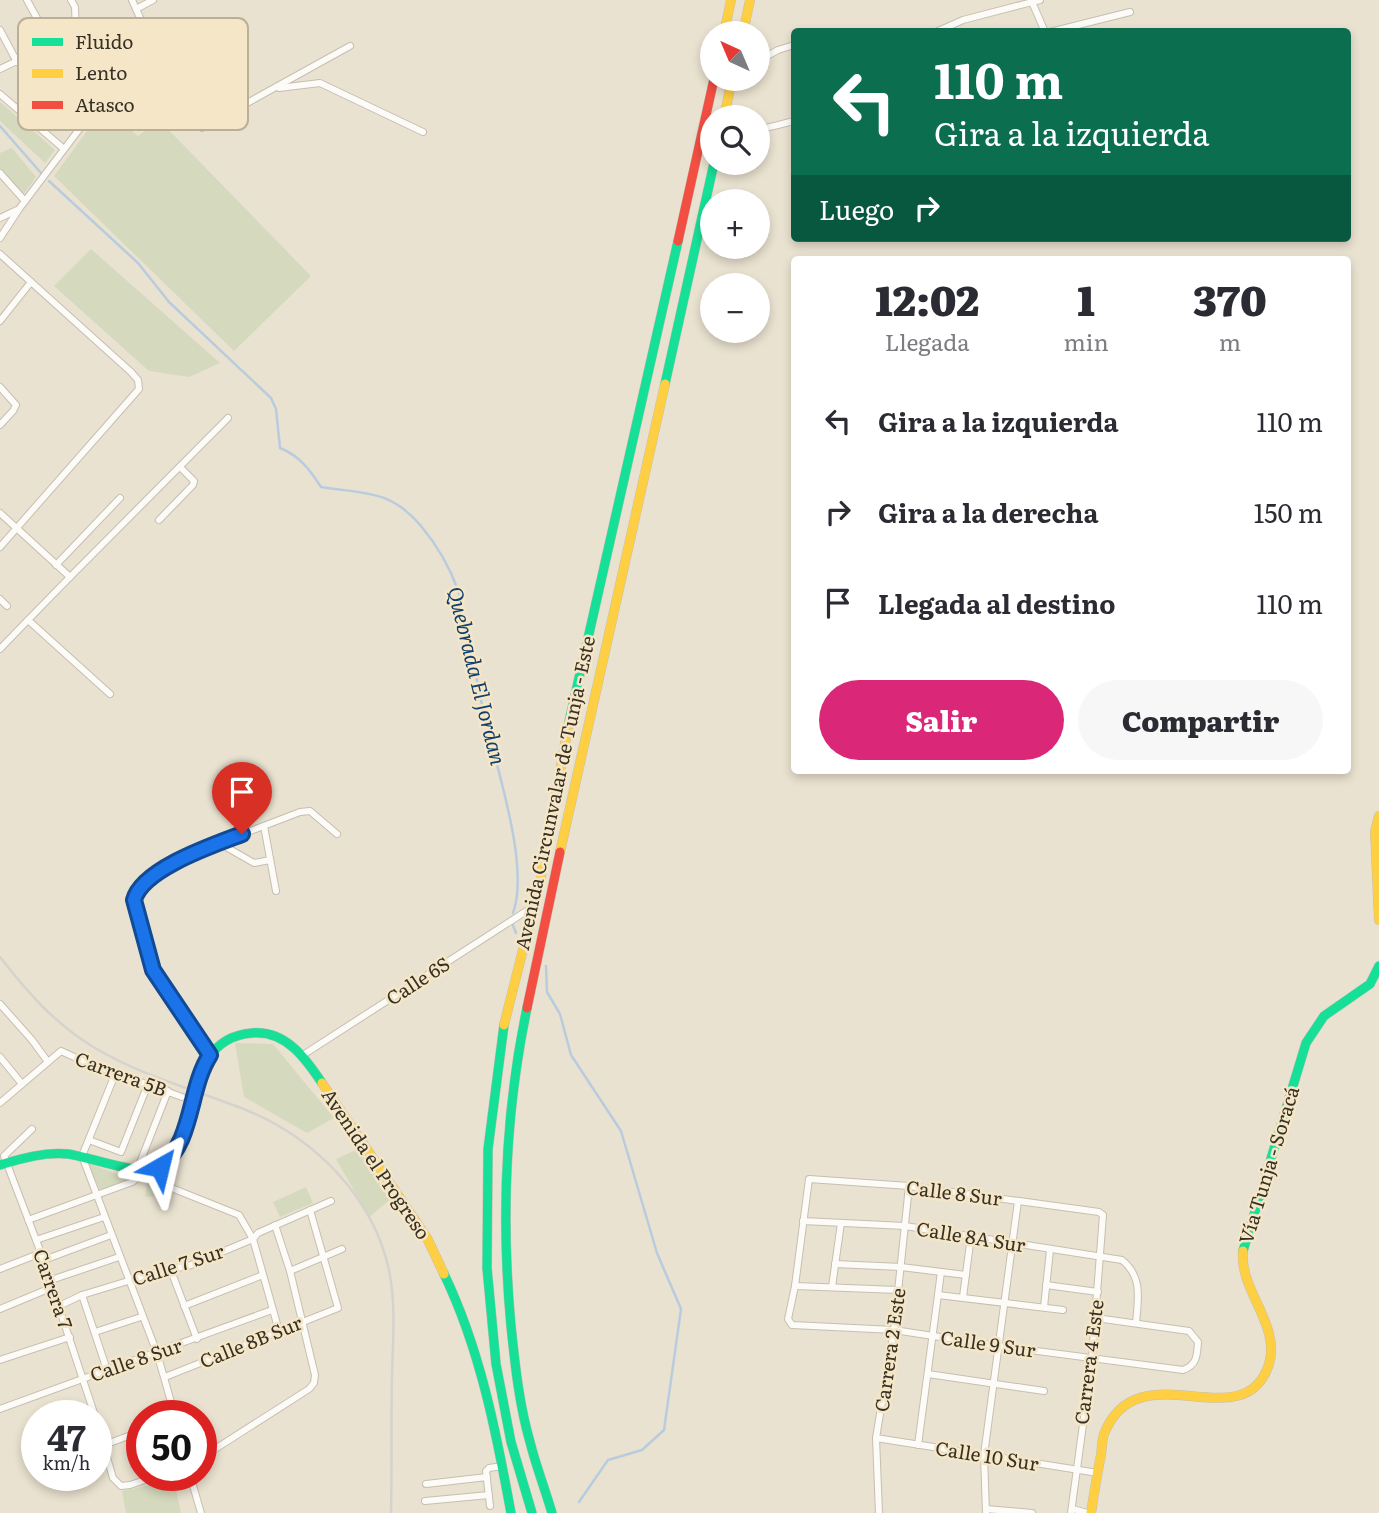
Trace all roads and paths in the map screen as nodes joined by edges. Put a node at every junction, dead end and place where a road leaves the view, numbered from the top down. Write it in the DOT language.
graph roads {
  1 [pos="27,0"];
  2 [pos="71,0"];
  3 [pos="80,0"];
  4 [pos="132,0"];
  5 [pos="153,0"];
  6 [pos="731,0"];
  7 [pos="750,0"];
  8 [pos="1036,1"];
  9 [pos="75,8"];
  10 [pos="136,9"];
  11 [pos="1130,12"];
  12 [pos="37,18"];
  13 [pos="75,18"];
  14 [pos="140,18"];
  15 [pos="727,21"];
  16 [pos="746,21"];
  17 [pos="953,28"];
  18 [pos="1044,28"];
  19 [pos="1066,28"];
  20 [pos="0,30"];
  21 [pos="351,46"];
  22 [pos="791,46"];
  23 [pos="770,54"];
  24 [pos="17,62"];
  25 [pos="0,69"];
  26 [pos="273,88"];
  27 [pos="710,91"];
  28 [pos="0,94"];
  29 [pos="248,102"];
  30 [pos="18,109"];
  31 [pos="791,122"];
  32 [pos="770,127"];
  33 [pos="42,130"];
  34 [pos="78,130"];
  35 [pos="424,132"];
  36 [pos="64,149"];
  37 [pos="0,173"];
  38 [pos="710,175"];
  39 [pos="25,201"];
  40 [pos="19,209"];
  41 [pos="0,218"];
  42 [pos="0,238"];
  43 [pos="0,254"];
  44 [pos="31,282"];
  45 [pos="0,321"];
  46 [pos="0,387"];
  47 [pos="228,418"];
  48 [pos="0,425"];
  49 [pos="180,467"];
  50 [pos="120,498"];
  51 [pos="0,513"];
  52 [pos="159,520"];
  53 [pos="17,528"];
  54 [pos="0,547"];
  55 [pos="56,565"];
  56 [pos="70,578"];
  57 [pos="0,598"];
  58 [pos="7,606"];
  59 [pos="28,620"];
  60 [pos="0,649"];
  61 [pos="110,694"];
  62 [pos="1379,816"];
  63 [pos="264,826"];
  64 [pos="337,834"];
  65 [pos="219,843"];
  66 [pos="270,860"];
  67 [pos="276,891"];
  68 [pos="533,907"];
  69 [pos="1379,920"];
  70 [pos="1379,965"];
  71 [pos="0,1004"];
  72 [pos="210,1055"];
  73 [pos="303,1055"];
  74 [pos="0,1058"];
  75 [pos="48,1062"];
  76 [pos="117,1072"];
  77 [pos="22,1084"];
  78 [pos="148,1084"];
  79 [pos="168,1091"];
  80 [pos="182,1097"];
  81 [pos="1,1100"];
  82 [pos="32,1129"];
  83 [pos="89,1140"];
  84 [pos="82,1156"];
  85 [pos="141,1160"];
  86 [pos="3,1164"];
  87 [pos="145,1172"];
  88 [pos="909,1186"];
  89 [pos="96,1195"];
  90 [pos="331,1201"];
  91 [pos="1018,1201"];
  92 [pos="310,1210"];
  93 [pos="1099,1212"];
  94 [pos="104,1217"];
  95 [pos="28,1220"];
  96 [pos="803,1220"];
  97 [pos="841,1223"];
  98 [pos="275,1225"];
  99 [pos="905,1226"];
  100 [pos="111,1235"];
  101 [pos="971,1237"];
  102 [pos="253,1239"];
  103 [pos="36,1240"];
  104 [pos="1012,1242"];
  105 [pos="342,1249"];
  106 [pos="1050,1250"];
  107 [pos="325,1256"];
  108 [pos="42,1257"];
  109 [pos="119,1257"];
  110 [pos="1102,1257"];
  111 [pos="835,1264"];
  112 [pos="901,1267"];
  113 [pos="170,1268"];
  114 [pos="0,1269"];
  115 [pos="290,1271"];
  116 [pos="941,1272"];
  117 [pos="263,1275"];
  118 [pos="966,1275"];
  119 [pos="128,1281"];
  120 [pos="52,1284"];
  121 [pos="1046,1285"];
  122 [pos="795,1286"];
  123 [pos="832,1287"];
  124 [pos="898,1290"];
  125 [pos="1098,1292"];
  126 [pos="938,1295"];
  127 [pos="82,1296"];
  128 [pos="963,1297"];
  129 [pos="1004,1301"];
  130 [pos="60,1306"];
  131 [pos="184,1306"];
  132 [pos="1044,1307"];
  133 [pos="0,1309"];
  134 [pos="272,1310"];
  135 [pos="1063,1310"];
  136 [pos="141,1317"];
  137 [pos="1096,1318"];
  138 [pos="304,1322"];
  139 [pos="1136,1323"];
  140 [pos="894,1330"];
  141 [pos="279,1331"];
  142 [pos="95,1332"];
  143 [pos="933,1336"];
  144 [pos="70,1337"];
  145 [pos="197,1339"];
  146 [pos="999,1346"];
  147 [pos="157,1353"];
  148 [pos="1092,1358"];
  149 [pos="0,1360"];
  150 [pos="107,1370"];
  151 [pos="928,1374"];
  152 [pos="165,1377"];
  153 [pos="83,1379"];
  154 [pos="992,1382"];
  155 [pos="1044,1391"];
  156 [pos="90,1400"];
  157 [pos="171,1400"];
  158 [pos="0,1409"];
  159 [pos="876,1438"];
  160 [pos="919,1445"];
  161 [pos="217,1448"];
  162 [pos="984,1455"];
  163 [pos="503,1466"];
  164 [pos="1075,1469"];
  165 [pos="1098,1473"];
  166 [pos="112,1474"];
  167 [pos="487,1477"];
  168 [pos="426,1484"];
  169 [pos="126,1485"];
  170 [pos="195,1491"];
  171 [pos="489,1495"];
  172 [pos="425,1501"];
  173 [pos="490,1506"];
  174 [pos="986,1511"];
  175 [pos="1072,1511"];
  176 [pos="201,1513"];
  177 [pos="510,1513"];
  178 [pos="532,1513"];
  179 [pos="552,1513"];
  180 [pos="879,1513"];
  181 [pos="1032,1513"];
  182 [pos="1089,1513"];
  1 -- 12 [label="street"];
  2 -- 9 [label="street"];
  3 -- 9 [label="street"];
  4 -- 10 [label="street"];
  5 -- 10 [label="street"];
  6 -- 15 [label="main road"];
  7 -- 16 [label="main road"];
  8 -- 17 [label="street"];
  8 -- 18 [label="street"];
  9 -- 13 [label="street"];
  10 -- 14 [label="street"];
  11 -- 19 [label="street"];
  20 -- 24 [label="street"];
  21 -- 26 [label="street"];
  22 -- 23 [label="street"];
  24 -- 25 [label="street"];
  26 -- 29 [label="street"];
  26 -- 35 [label="street"];
  27 -- 68 [label="main road, Avenida Circunvalar de Tunja - Este"];
  28 -- 30 [label="street"];
  31 -- 32 [label="street"];
  33 -- 36 [label="street"];
  34 -- 36 [label="street"];
  36 -- 39 [label="street"];
  37 -- 39 [label="street"];
  38 -- 179 [label="main road, Avenida Circunvalar de Tunja - Este"];
  39 -- 40 [label="street"];
  40 -- 41 [label="street"];
  40 -- 42 [label="street"];
  43 -- 44 [label="street"];
  44 -- 45 [label="street"];
  44 -- 53 [label="street"];
  46 -- 48 [label="street"];
  47 -- 49 [label="street"];
  49 -- 52 [label="street"];
  49 -- 56 [label="street"];
  50 -- 55 [label="street"];
  51 -- 53 [label="street"];
  53 -- 54 [label="street"];
  53 -- 55 [label="street"];
  55 -- 56 [label="street"];
  56 -- 59 [label="street"];
  57 -- 58 [label="street"];
  59 -- 60 [label="street"];
  59 -- 61 [label="street"];
  62 -- 69 [label="main road"];
  63 -- 64 [label="street"];
  63 -- 65 [label="street"];
  63 -- 66 [label="street"];
  65 -- 66 [label="street"];
  65 -- 72 [label="street"];
  66 -- 67 [label="street"];
  68 -- 73 [label="street, Calle 6S"];
  68 -- 178 [label="main road, Avenida Circunvalar de Tunja - Este"];
  70 -- 165 [label="main road, Vía Tunja - Soracá"];
  71 -- 75 [label="street"];
  72 -- 73 [label="main road, Avenida el Progreso"];
  72 -- 87 [label="main road"];
  73 -- 163 [label="main road, Avenida el Progreso"];
  74 -- 77 [label="street"];
  75 -- 76 [label="street, Carrera 5B"];
  75 -- 77 [label="street"];
  76 -- 78 [label="street, Carrera 5B"];
  76 -- 83 [label="street"];
  77 -- 81 [label="street"];
  78 -- 79 [label="street, Carrera 5B"];
  78 -- 83 [label="street"];
  79 -- 80 [label="street, Carrera 5B"];
  79 -- 85 [label="street"];
  82 -- 86 [label="street"];
  83 -- 84 [label="street"];
  84 -- 86 [label="main road"];
  84 -- 87 [label="main road"];
  84 -- 89 [label="street"];
  86 -- 95 [label="street, Carrera 7"];
  87 -- 89 [label="street"];
  87 -- 102 [label="street"];
  88 -- 91 [label="street, Calle 8 Sur"];
  88 -- 96 [label="street, Calle 8 Sur"];
  88 -- 99 [label="street, Carrera 2 Este"];
  89 -- 94 [label="street"];
  89 -- 95 [label="street"];
  90 -- 92 [label="street, Calle 7 Sur"];
  91 -- 93 [label="street, Calle 8 Sur"];
  91 -- 104 [label="street"];
  92 -- 98 [label="street, Calle 7 Sur"];
  92 -- 107 [label="street"];
  93 -- 110 [label="street, Carrera 4 Este"];
  94 -- 100 [label="street"];
  94 -- 103 [label="street"];
  95 -- 103 [label="street, Carrera 7"];
  96 -- 97 [label="street, Calle 8A Sur"];
  96 -- 122 [label="street"];
  97 -- 99 [label="street, Calle 8A Sur"];
  97 -- 111 [label="street"];
  98 -- 102 [label="street, Calle 7 Sur"];
  98 -- 115 [label="street"];
  99 -- 101 [label="street, Calle 8A Sur"];
  99 -- 112 [label="street, Carrera 2 Este"];
  100 -- 108 [label="street"];
  100 -- 109 [label="street"];
  101 -- 104 [label="street, Calle 8A Sur"];
  101 -- 118 [label="street"];
  102 -- 113 [label="street, Calle 7 Sur"];
  102 -- 117 [label="street"];
  103 -- 108 [label="street, Carrera 7"];
  104 -- 106 [label="street, Calle 8A Sur"];
  104 -- 129 [label="street"];
  105 -- 107 [label="street"];
  106 -- 110 [label="street, Calle 8A Sur"];
  106 -- 121 [label="street"];
  107 -- 115 [label="street"];
  107 -- 138 [label="street, Calle 8B Sur"];
  108 -- 114 [label="street"];
  108 -- 120 [label="street, Carrera 7"];
  109 -- 119 [label="street"];
  109 -- 120 [label="street"];
  110 -- 125 [label="street, Carrera 4 Este"];
  110 -- 139 [label="street, Calle 8A Sur"];
  111 -- 112 [label="street"];
  111 -- 123 [label="street"];
  112 -- 116 [label="street"];
  112 -- 124 [label="street, Carrera 2 Este"];
  113 -- 119 [label="street, Calle 7 Sur"];
  113 -- 131 [label="street"];
  115 -- 138 [label="street"];
  116 -- 118 [label="street"];
  116 -- 126 [label="street"];
  117 -- 131 [label="street"];
  117 -- 134 [label="street"];
  118 -- 128 [label="street"];
  119 -- 127 [label="street, Calle 7 Sur"];
  119 -- 136 [label="street"];
  120 -- 130 [label="street, Carrera 7"];
  120 -- 133 [label="street"];
  121 -- 125 [label="street"];
  121 -- 132 [label="street"];
  122 -- 123 [label="street"];
  122 -- 140 [label="street, Calle 9 Sur"];
  123 -- 124 [label="street"];
  124 -- 140 [label="street, Carrera 2 Este"];
  125 -- 137 [label="street, Carrera 4 Este"];
  126 -- 128 [label="street"];
  126 -- 143 [label="street"];
  127 -- 130 [label="street, Calle 7 Sur"];
  127 -- 142 [label="street"];
  128 -- 129 [label="street"];
  129 -- 132 [label="street"];
  129 -- 146 [label="street"];
  130 -- 144 [label="street, Carrera 7"];
  131 -- 145 [label="street"];
  132 -- 135 [label="street"];
  134 -- 141 [label="street"];
  134 -- 145 [label="street, Calle 8 Sur"];
  136 -- 142 [label="street"];
  136 -- 147 [label="street"];
  137 -- 139 [label="street"];
  137 -- 148 [label="street, Carrera 4 Este"];
  138 -- 141 [label="street, Calle 8B Sur"];
  138 -- 161 [label="street"];
  139 -- 148 [label="street, Calle 9 Sur"];
  140 -- 143 [label="street, Calle 9 Sur"];
  140 -- 159 [label="street, Carrera 2 Este"];
  141 -- 152 [label="street, Calle 8B Sur"];
  142 -- 150 [label="street"];
  143 -- 146 [label="street, Calle 9 Sur"];
  143 -- 151 [label="street"];
  144 -- 149 [label="street"];
  144 -- 153 [label="street, Carrera 7"];
  145 -- 147 [label="street, Calle 8 Sur"];
  146 -- 148 [label="street, Calle 9 Sur"];
  146 -- 154 [label="street"];
  147 -- 150 [label="street, Calle 8 Sur"];
  147 -- 152 [label="street"];
  148 -- 164 [label="street, Carrera 4 Este"];
  150 -- 153 [label="street, Calle 8 Sur"];
  151 -- 154 [label="street"];
  151 -- 160 [label="street"];
  152 -- 157 [label="street"];
  153 -- 156 [label="street, Carrera 7"];
  153 -- 158 [label="street, Calle 8 Sur"];
  154 -- 155 [label="street"];
  154 -- 162 [label="street"];
  159 -- 160 [label="street, Calle 10 Sur"];
  159 -- 180 [label="street, Carrera 2 Este"];
  160 -- 162 [label="street, Calle 10 Sur"];
  162 -- 164 [label="street, Calle 10 Sur"];
  162 -- 174 [label="street"];
  163 -- 167 [label="street"];
  163 -- 177 [label="main road, Avenida el Progreso"];
  164 -- 165 [label="street, Calle 10 Sur"];
  164 -- 175 [label="street, Carrera 4 Este"];
  165 -- 182 [label="main road, Vía Tunja - Soracá"];
  166 -- 169 [label="street, Carrera 7"];
  167 -- 168 [label="street"];
  167 -- 171 [label="street"];
  170 -- 176 [label="street"];
  171 -- 172 [label="street"];
  171 -- 173 [label="street"];
  174 -- 181 [label="street"];
  175 -- 182 [label="street"];
}
